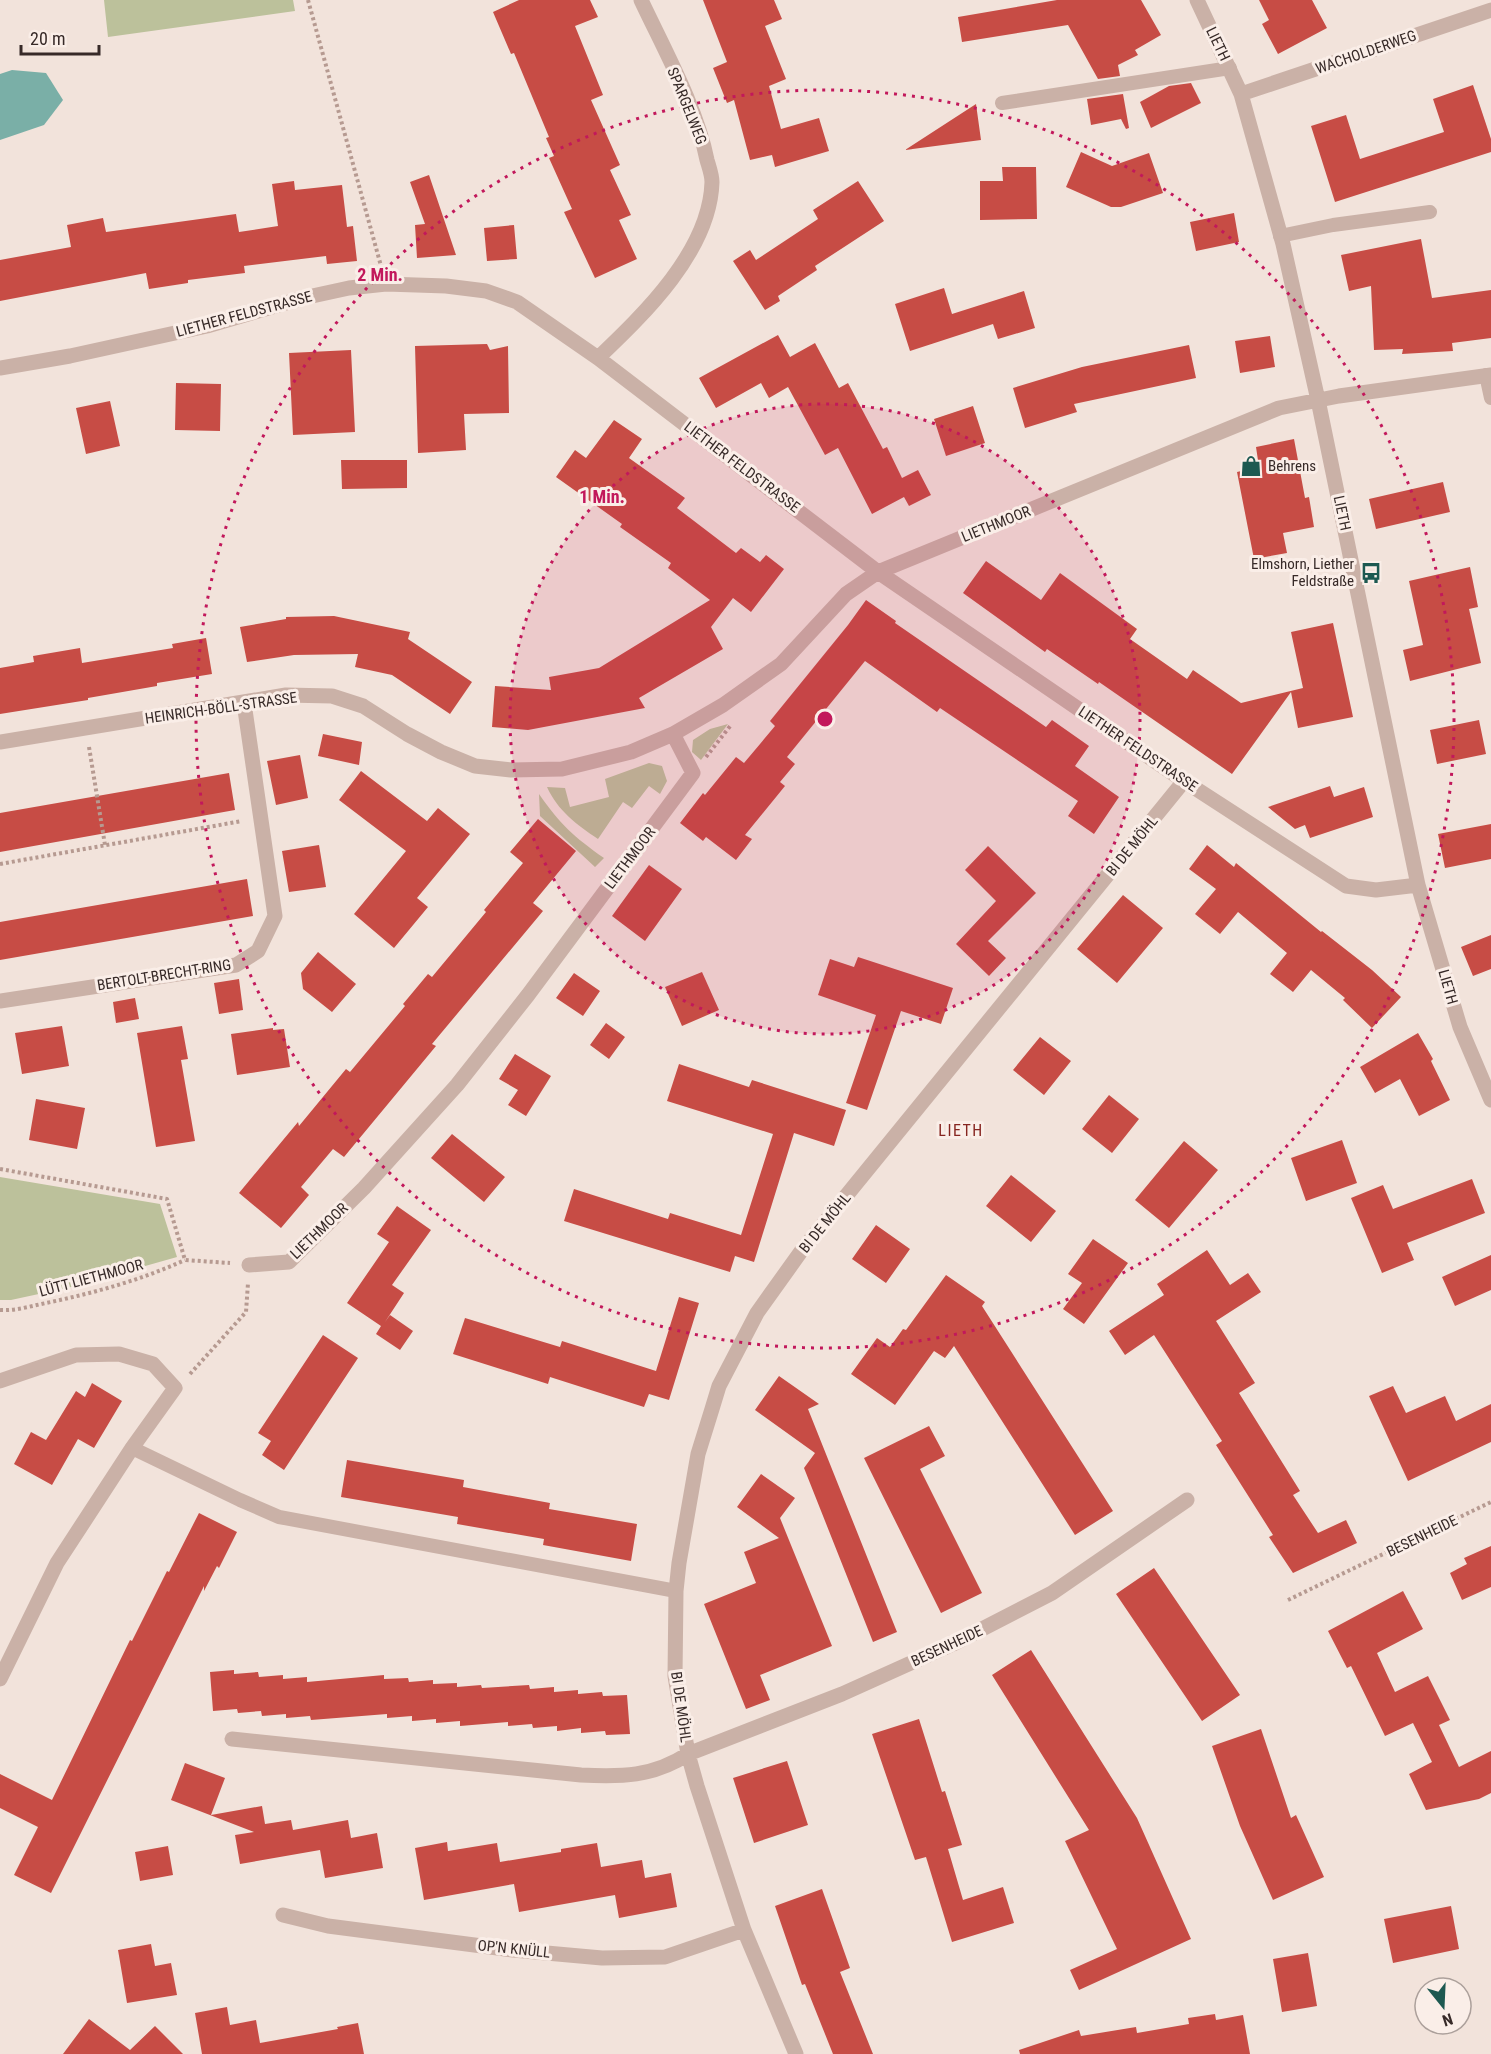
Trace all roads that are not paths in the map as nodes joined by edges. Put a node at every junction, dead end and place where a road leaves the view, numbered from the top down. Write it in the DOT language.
graph roads {
  1 [pos="641,0"];
  2 [pos="1197,0"];
  3 [pos="1491,10"];
  4 [pos="1230,68"];
  5 [pos="1241,94"];
  6 [pos="1002,103"];
  7 [pos="1430,212"];
  8 [pos="1280,236"];
  9 [pos="598,358"];
  10 [pos="0,368"];
  11 [pos="1488,375"];
  12 [pos="1491,399"];
  13 [pos="1318,400"];
  14 [pos="878,572"];
  15 [pos="244,703"];
  16 [pos="673,734"];
  17 [pos="0,742"];
  18 [pos="1184,781"];
  19 [pos="1418,885"];
  20 [pos="0,1001"];
  21 [pos="1491,1100"];
  22 [pos="249,1265"];
  23 [pos="0,1381"];
  24 [pos="132,1448"];
  25 [pos="1187,1500"];
  26 [pos="676,1592"];
  27 [pos="0,1679"];
  28 [pos="232,1739"];
  29 [pos="688,1754"];
  30 [pos="283,1915"];
  31 [pos="744,1930"];
  32 [pos="796,2054"];
  1 -- 9 [label="street, SPARGELWEG"];
  2 -- 4 [label="street, LIETH"];
  3 -- 5 [label="street, WACHOLDERWEG"];
  4 -- 5 [label="street, LIETH"];
  4 -- 6 [label="lane"];
  5 -- 8 [label="street, LIETH"];
  7 -- 8 [label="lane"];
  8 -- 13 [label="street, LIETH"];
  9 -- 10 [label="street, LIETHER FELDSTRASSE"];
  9 -- 14 [label="street, LIETHER FELDSTRASSE"];
  11 -- 12 [label="lane"];
  11 -- 13 [label="street, LIETHMOOR"];
  13 -- 14 [label="street, LIETHMOOR"];
  13 -- 19 [label="street, LIETH"];
  14 -- 16 [label="street, LIETHMOOR"];
  14 -- 18 [label="street, LIETHER FELDSTRASSE"];
  15 -- 16 [label="street, HEINRICH-BÖLL-STRASSE"];
  15 -- 17 [label="street, HEINRICH-BÖLL-STRASSE"];
  15 -- 20 [label="street, BERTOLT-BRECHT-RING"];
  16 -- 22 [label="street, LIETHMOOR"];
  18 -- 19 [label="street, LIETHER FELDSTRASSE"];
  18 -- 26 [label="street, BI DE MÖHL"];
  19 -- 21 [label="street, LIETH"];
  23 -- 24 [label="street"];
  24 -- 26 [label="lane"];
  24 -- 27 [label="street"];
  25 -- 29 [label="street, BESENHEIDE"];
  26 -- 29 [label="street, BI DE MÖHL"];
  28 -- 29 [label="street, BI DE MÖHL"];
  29 -- 31 [label="street, BI DE MÖHL"];
  30 -- 31 [label="street, OP'N KNÜLL"];
  31 -- 32 [label="street, BI DE MÖHL"];
}
